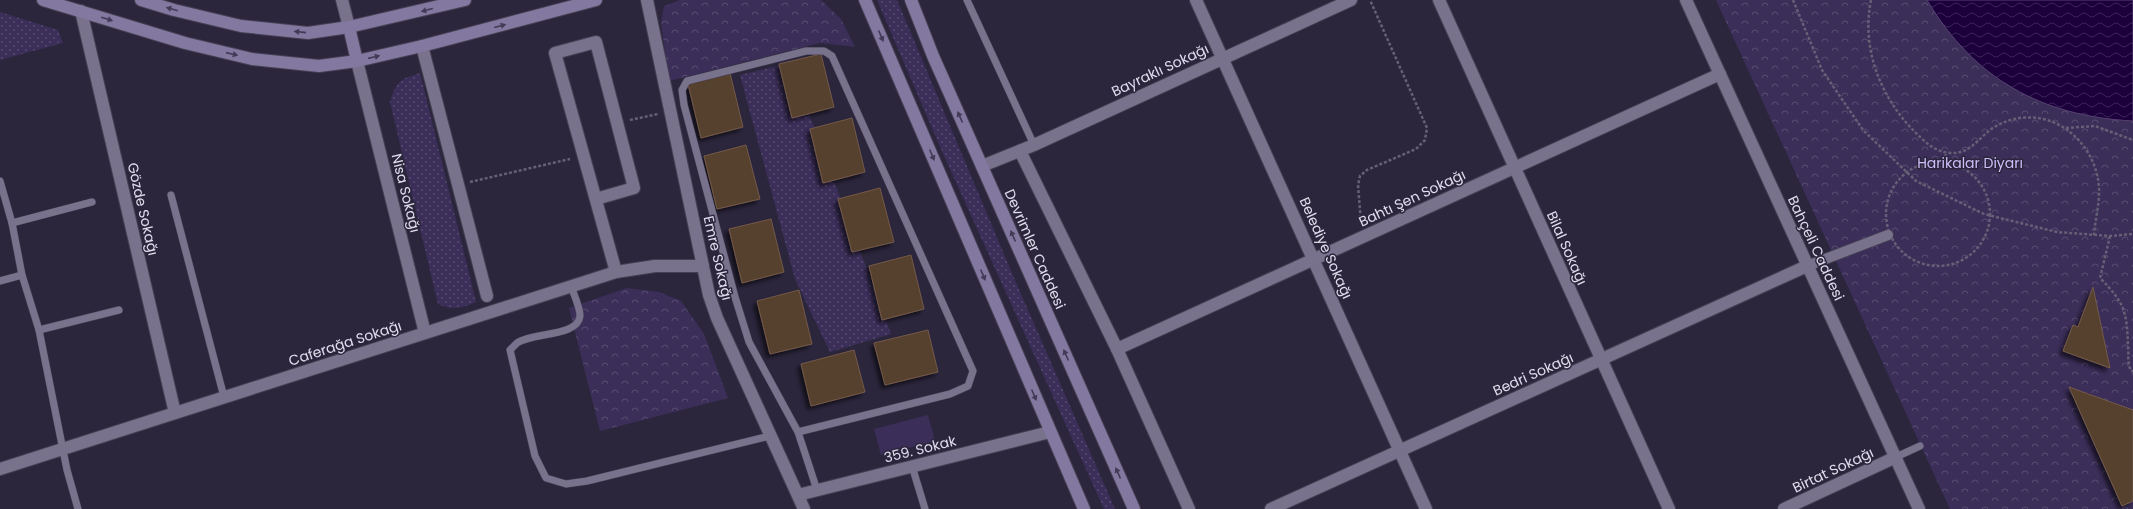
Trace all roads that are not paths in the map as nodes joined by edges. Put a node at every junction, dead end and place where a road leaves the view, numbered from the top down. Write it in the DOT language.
graph roads {
  1 [pos="43,0"];
  2 [pos="141,0"];
  3 [pos="342,0"];
  4 [pos="465,0"];
  5 [pos="596,0"];
  6 [pos="647,0"];
  7 [pos="865,0"];
  8 [pos="910,0"];
  9 [pos="967,0"];
  10 [pos="1196,0"];
  11 [pos="1351,0"];
  12 [pos="1439,0"];
  13 [pos="1686,0"];
  14 [pos="1327,6"];
  15 [pos="81,11"];
  16 [pos="349,28"];
  17 [pos="422,46"];
  18 [pos="1223,57"];
  19 [pos="357,61"];
  20 [pos="1720,74"];
  21 [pos="1034,145"];
  22 [pos="1020,151"];
  23 [pos="982,166"];
  24 [pos="1515,168"];
  25 [pos="0,181"];
  26 [pos="171,195"];
  27 [pos="596,199"];
  28 [pos="92,202"];
  29 [pos="12,223"];
  30 [pos="1888,235"];
  31 [pos="1315,259"];
  32 [pos="703,266"];
  33 [pos="1808,266"];
  34 [pos="616,272"];
  35 [pos="22,276"];
  36 [pos="0,281"];
  37 [pos="571,286"];
  38 [pos="487,296"];
  39 [pos="119,310"];
  40 [pos="39,330"];
  41 [pos="425,333"];
  42 [pos="1117,349"];
  43 [pos="1601,359"];
  44 [pos="224,397"];
  45 [pos="175,413"];
  46 [pos="798,432"];
  47 [pos="1050,432"];
  48 [pos="770,436"];
  49 [pos="1920,446"];
  50 [pos="64,449"];
  51 [pos="1400,450"];
  52 [pos="1896,457"];
  53 [pos="912,466"];
  54 [pos="0,469"];
  55 [pos="817,490"];
  56 [pos="798,495"];
  57 [pos="922,508"];
  58 [pos="78,509"];
  59 [pos="804,509"];
  60 [pos="1084,509"];
  61 [pos="1134,509"];
  62 [pos="1189,509"];
  63 [pos="1271,509"];
  64 [pos="1426,509"];
  65 [pos="1669,509"];
  66 [pos="1784,509"];
  67 [pos="1919,509"];
  1 -- 15 [label="main road"];
  16 -- 2 [label="main road, one-way"];
  3 -- 16 [label="street"];
  4 -- 16 [label="main road, one-way"];
  17 -- 5 [label="main road, one-way"];
  6 -- 32 [label="street, Emre Sokağı"];
  7 -- 47 [label="main road, one-way"];
  23 -- 8 [label="main road, Devrimler Caddesi, one-way"];
  9 -- 21 [label="lane"];
  10 -- 18 [label="street, Belediye Sokağı"];
  11 -- 14 [label="street, Bayraklı Sokağı"];
  12 -- 24 [label="street, Bilal Sokağı"];
  13 -- 20 [label="street, Bahçeli Caddesi"];
  14 -- 18 [label="street, Bayraklı Sokağı"];
  15 -- 19 [label="main road, one-way"];
  15 -- 45 [label="street, Gözde Sokağı"];
  16 -- 19 [label="main road"];
  19 -- 17 [label="main road, one-way"];
  17 -- 38 [label="street"];
  18 -- 21 [label="street, Bayraklı Sokağı"];
  18 -- 31 [label="street, Belediye Sokağı"];
  19 -- 41 [label="street, Nisa Sokağı"];
  20 -- 24 [label="street, Bahtı Şen Sokağı"];
  20 -- 33 [label="street, Bahçeli Caddesi"];
  21 -- 22 [label="street, Bayraklı Sokağı"];
  22 -- 23 [label="street, Bayraklı Sokağı"];
  22 -- 42 [label="street"];
  61 -- 23 [label="main road, Devrimler Caddesi, one-way"];
  24 -- 31 [label="street, Bahtı Şen Sokağı"];
  24 -- 43 [label="street, Bilal Sokağı"];
  25 -- 29 [label="lane"];
  26 -- 44 [label="lane"];
  27 -- 27 [label="street"];
  27 -- 34 [label="street"];
  28 -- 29 [label="lane"];
  29 -- 35 [label="lane"];
  30 -- 33 [label="street"];
  31 -- 42 [label="street, Bahtı Şen Sokağı"];
  31 -- 51 [label="street, Belediye Sokağı"];
  32 -- 34 [label="street, Caferağa Sokağı"];
  32 -- 48 [label="street, Emre Sokağı"];
  33 -- 43 [label="street, Bedri Sokağı"];
  33 -- 52 [label="street, Bahçeli Caddesi"];
  34 -- 37 [label="street, Caferağa Sokağı"];
  35 -- 36 [label="lane"];
  35 -- 40 [label="lane"];
  37 -- 41 [label="street, Caferağa Sokağı"];
  37 -- 48 [label="lane"];
  39 -- 40 [label="lane"];
  40 -- 50 [label="lane"];
  41 -- 44 [label="street, Caferağa Sokağı"];
  42 -- 62 [label="street"];
  43 -- 51 [label="street, Bedri Sokağı"];
  43 -- 65 [label="street, Bilal Sokağı"];
  44 -- 45 [label="street, Caferağa Sokağı"];
  45 -- 50 [label="street, Caferağa Sokağı"];
  46 -- 46 [label="lane"];
  46 -- 55 [label="lane"];
  47 -- 53 [label="street, 359. Sokak"];
  47 -- 60 [label="main road"];
  48 -- 56 [label="street, Emre Sokağı"];
  49 -- 52 [label="lane"];
  50 -- 54 [label="street, Caferağa Sokağı"];
  50 -- 58 [label="lane"];
  51 -- 63 [label="street, Bedri Sokağı"];
  51 -- 64 [label="street, Belediye Sokağı"];
  52 -- 66 [label="street, Birtat Sokağı"];
  52 -- 67 [label="street, Bahçeli Caddesi"];
  53 -- 55 [label="street, 359. Sokak"];
  53 -- 57 [label="lane"];
  55 -- 56 [label="street, 359. Sokak"];
  56 -- 59 [label="street, Emre Sokağı"];
}
